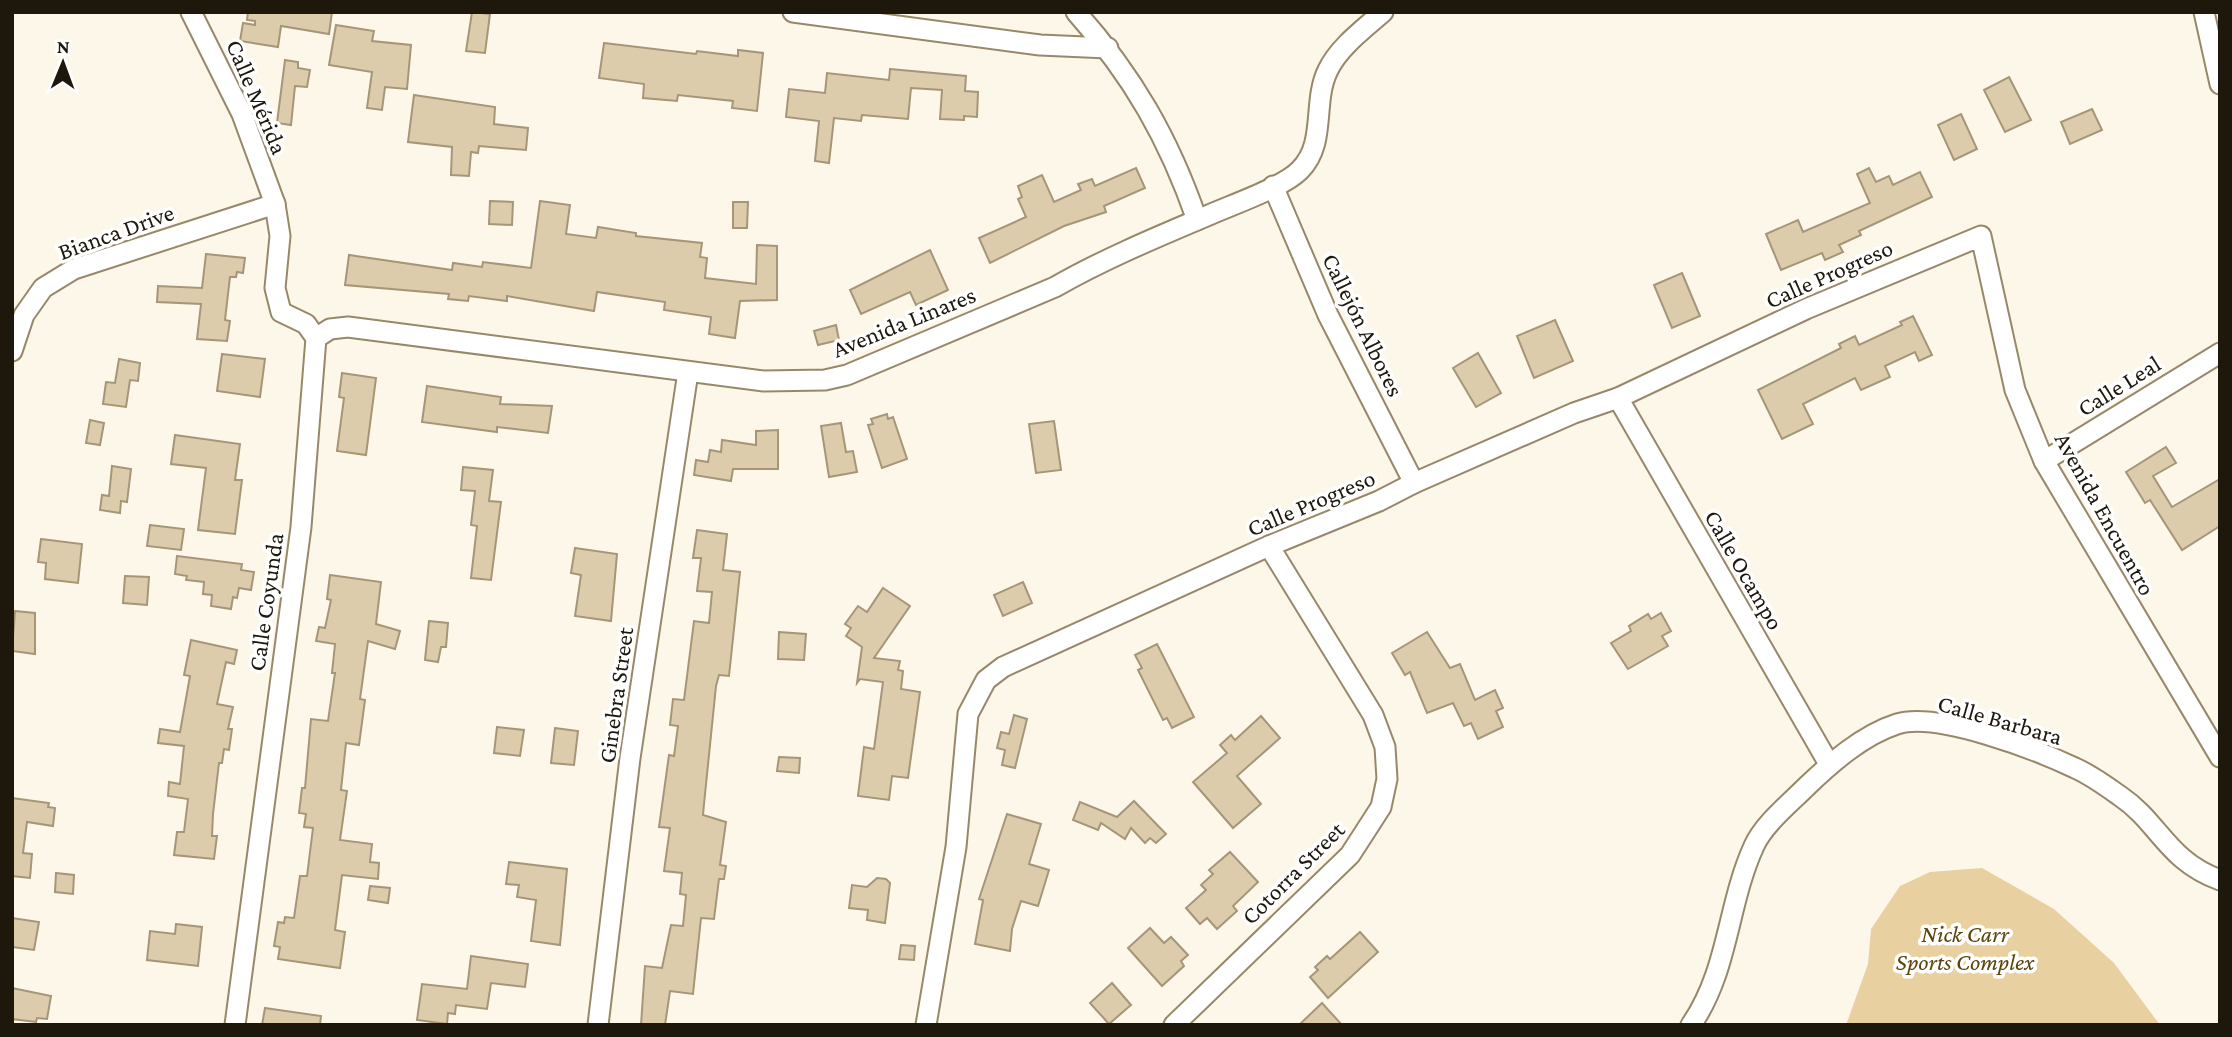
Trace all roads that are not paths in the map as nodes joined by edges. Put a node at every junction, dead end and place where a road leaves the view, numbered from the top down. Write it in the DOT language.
graph roads {
  1 [pos="191,12"];
  2 [pos="793,12"];
  3 [pos="1076,12"];
  4 [pos="1383,12"];
  5 [pos="2204,12"];
  6 [pos="1108,48"];
  7 [pos="2220,84"];
  8 [pos="1273,186"];
  9 [pos="275,204"];
  10 [pos="1197,220"];
  11 [pos="1981,236"];
  12 [pos="316,338"];
  13 [pos="12,351"];
  14 [pos="2220,353"];
  15 [pos="688,372"];
  16 [pos="1618,398"];
  17 [pos="2044,461"];
  18 [pos="1414,483"];
  19 [pos="1269,547"];
  20 [pos="2220,758"];
  21 [pos="1829,764"];
  22 [pos="2220,880"];
  23 [pos="235,1025"];
  24 [pos="598,1025"];
  25 [pos="926,1025"];
  26 [pos="1174,1025"];
  27 [pos="1691,1025"];
  1 -- 9 [label="street, Calle Mérida"];
  2 -- 6 [label="street"];
  3 -- 6 [label="street"];
  4 -- 8 [label="street, Avenida Linares"];
  5 -- 7 [label="street"];
  6 -- 10 [label="street"];
  8 -- 10 [label="street, Avenida Linares"];
  8 -- 18 [label="street, Callejón Albores"];
  9 -- 12 [label="street"];
  9 -- 13 [label="street, Bianca Drive"];
  10 -- 15 [label="street, Avenida Linares"];
  11 -- 16 [label="street, Calle Progreso"];
  11 -- 17 [label="street, Avenida Encuentro"];
  12 -- 15 [label="street, Avenida Linares"];
  12 -- 23 [label="street, Calle Coyunda"];
  14 -- 17 [label="street, Calle Leal"];
  15 -- 24 [label="street, Ginebra Street"];
  16 -- 18 [label="street, Calle Progreso"];
  16 -- 21 [label="street, Calle Ocampo"];
  17 -- 20 [label="street, Avenida Encuentro"];
  18 -- 19 [label="street, Calle Progreso"];
  19 -- 25 [label="street, Calle Progreso"];
  19 -- 26 [label="street, Cotorra Street"];
  21 -- 22 [label="street, Calle Barbara"];
  21 -- 27 [label="street, Calle Barbara"];
}
